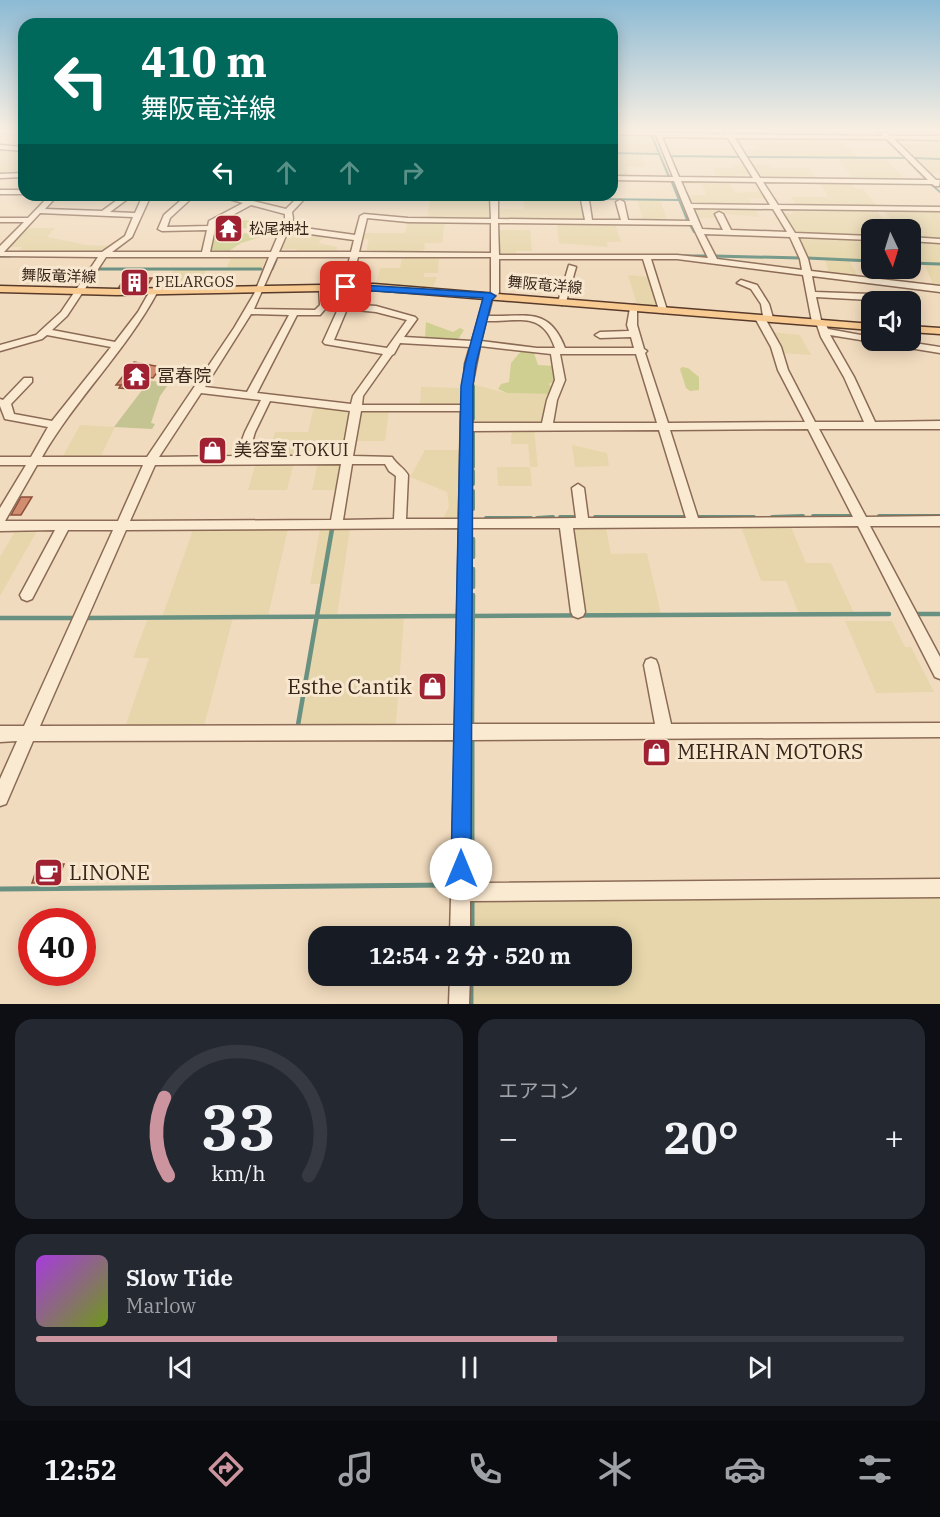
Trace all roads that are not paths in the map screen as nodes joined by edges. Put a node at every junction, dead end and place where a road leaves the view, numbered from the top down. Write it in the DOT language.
graph roads {
  1 [pos="618,178"];
  2 [pos="677,179"];
  3 [pos="759,180"];
  4 [pos="938,184"];
  5 [pos="0,192"];
  6 [pos="18,192"];
  7 [pos="48,201"];
  8 [pos="121,201"];
  9 [pos="144,201"];
  10 [pos="184,201"];
  11 [pos="246,201"];
  12 [pos="299,201"];
  13 [pos="494,201"];
  14 [pos="585,201"];
  15 [pos="250,202"];
  16 [pos="620,202"];
  17 [pos="687,206"];
  18 [pos="776,207"];
  19 [pos="940,209"];
  20 [pos="39,211"];
  21 [pos="286,211"];
  22 [pos="104,213"];
  23 [pos="719,214"];
  24 [pos="136,215"];
  25 [pos="0,220"];
  26 [pos="30,220"];
  27 [pos="494,221"];
  28 [pos="589,222"];
  29 [pos="625,223"];
  30 [pos="696,227"];
  31 [pos="210,228"];
  32 [pos="284,228"];
  33 [pos="728,232"];
  34 [pos="793,235"];
  35 [pos="358,238"];
  36 [pos="861,238"];
  37 [pos="921,239"];
  38 [pos="940,240"];
  39 [pos="0,252"];
  40 [pos="104,254"];
  41 [pos="206,254"];
  42 [pos="273,255"];
  43 [pos="354,255"];
  44 [pos="494,256"];
  45 [pos="646,257"];
  46 [pos="714,262"];
  47 [pos="572,267"];
  48 [pos="807,272"];
  49 [pos="741,283"];
  50 [pos="323,287"];
  51 [pos="346,287"];
  52 [pos="260,289"];
  53 [pos="940,289"];
  54 [pos="0,290"];
  55 [pos="154,291"];
  56 [pos="77,292"];
  57 [pos="811,294"];
  58 [pos="491,296"];
  59 [pos="861,297"];
  60 [pos="531,299"];
  61 [pos="562,302"];
  62 [pos="324,305"];
  63 [pos="343,308"];
  64 [pos="634,308"];
  65 [pos="663,310"];
  66 [pos="248,311"];
  67 [pos="294,313"];
  68 [pos="483,318"];
  69 [pos="530,318"];
  70 [pos="764,318"];
  71 [pos="821,325"];
  72 [pos="861,327"];
  73 [pos="921,330"];
  74 [pos="940,331"];
  75 [pos="45,332"];
  76 [pos="636,334"];
  77 [pos="600,335"];
  78 [pos="861,337"];
  79 [pos="398,340"];
  80 [pos="476,344"];
  81 [pos="117,345"];
  82 [pos="921,347"];
  83 [pos="0,348"];
  84 [pos="940,350"];
  85 [pos="558,351"];
  86 [pos="642,351"];
  87 [pos="391,352"];
  88 [pos="28,380"];
  89 [pos="199,390"];
  90 [pos="250,396"];
  91 [pos="267,398"];
  92 [pos="3,403"];
  93 [pos="355,408"];
  94 [pos="467,408"];
  95 [pos="55,425"];
  96 [pos="871,425"];
  97 [pos="940,425"];
  98 [pos="665,426"];
  99 [pos="812,426"];
  100 [pos="467,427"];
  101 [pos="547,427"];
  102 [pos="347,459"];
  103 [pos="151,460"];
  104 [pos="241,460"];
  105 [pos="0,461"];
  106 [pos="34,461"];
  107 [pos="578,488"];
  108 [pos="0,519"];
  109 [pos="940,521"];
  110 [pos="693,522"];
  111 [pos="862,522"];
  112 [pos="465,523"];
  113 [pos="566,523"];
  114 [pos="583,523"];
  115 [pos="336,524"];
  116 [pos="400,524"];
  117 [pos="63,525"];
  118 [pos="122,525"];
  119 [pos="0,526"];
  120 [pos="27,595"];
  121 [pos="578,612"];
  122 [pos="651,665"];
  123 [pos="940,672"];
  124 [pos="940,730"];
  125 [pos="463,732"];
  126 [pos="665,732"];
  127 [pos="0,734"];
  128 [pos="29,734"];
  129 [pos="0,798"];
  130 [pos="940,888"];
  131 [pos="461,892"];
  132 [pos="460,926"];
  133 [pos="460,986"];
  134 [pos="459,1004"];
  1 -- 2 [label="street"];
  2 -- 3 [label="street"];
  2 -- 17 [label="street"];
  3 -- 4 [label="street"];
  3 -- 18 [label="street"];
  5 -- 6 [label="street"];
  7 -- 20 [label="street"];
  8 -- 22 [label="street"];
  9 -- 24 [label="street"];
  10 -- 31 [label="street"];
  11 -- 15 [label="street"];
  12 -- 21 [label="street"];
  13 -- 27 [label="street"];
  14 -- 28 [label="street"];
  15 -- 21 [label="street"];
  15 -- 31 [label="street"];
  16 -- 29 [label="street"];
  17 -- 18 [label="street"];
  17 -- 30 [label="street"];
  18 -- 19 [label="street"];
  18 -- 34 [label="street"];
  20 -- 22 [label="street"];
  20 -- 26 [label="street"];
  21 -- 32 [label="street"];
  22 -- 24 [label="street"];
  23 -- 33 [label="street"];
  24 -- 40 [label="street"];
  25 -- 26 [label="street"];
  26 -- 39 [label="street"];
  27 -- 28 [label="street"];
  27 -- 35 [label="street"];
  27 -- 44 [label="street"];
  28 -- 29 [label="street"];
  29 -- 30 [label="street"];
  30 -- 33 [label="street"];
  30 -- 46 [label="street"];
  31 -- 41 [label="street"];
  32 -- 35 [label="street"];
  32 -- 42 [label="street"];
  33 -- 34 [label="street"];
  34 -- 36 [label="street"];
  34 -- 48 [label="street"];
  35 -- 43 [label="street"];
  37 -- 38 [label="street"];
  39 -- 40 [label="street"];
  40 -- 41 [label="street"];
  40 -- 56 [label="street"];
  41 -- 42 [label="street"];
  42 -- 43 [label="street"];
  42 -- 52 [label="street"];
  43 -- 44 [label="street"];
  43 -- 51 [label="street"];
  44 -- 45 [label="street"];
  44 -- 58 [label="street"];
  45 -- 46 [label="street"];
  45 -- 65 [label="street"];
  46 -- 48 [label="street"];
  47 -- 61 [label="street"];
  48 -- 53 [label="street"];
  48 -- 57 [label="street"];
  49 -- 70 [label="street"];
  50 -- 51 [label="main road, 舞阪竜洋線"];
  50 -- 52 [label="main road, 舞阪竜洋線"];
  50 -- 62 [label="street"];
  51 -- 58 [label="main road, 舞阪竜洋線"];
  52 -- 55 [label="main road, 舞阪竜洋線"];
  52 -- 66 [label="street"];
  54 -- 56 [label="main road, 舞阪竜洋線"];
  55 -- 56 [label="main road, 舞阪竜洋線"];
  55 -- 81 [label="street"];
  56 -- 75 [label="street"];
  57 -- 59 [label="street"];
  57 -- 71 [label="street"];
  58 -- 60 [label="main road, 舞阪竜洋線"];
  58 -- 68 [label="street"];
  60 -- 61 [label="main road, 舞阪竜洋線"];
  60 -- 69 [label="street"];
  61 -- 64 [label="main road, 舞阪竜洋線"];
  62 -- 63 [label="street"];
  62 -- 67 [label="street"];
  63 -- 79 [label="street"];
  63 -- 87 [label="street"];
  64 -- 65 [label="main road, 舞阪竜洋線"];
  64 -- 76 [label="street"];
  65 -- 70 [label="main road, 舞阪竜洋線"];
  66 -- 67 [label="street"];
  66 -- 89 [label="street"];
  67 -- 90 [label="street"];
  68 -- 69 [label="street"];
  68 -- 80 [label="street"];
  69 -- 85 [label="street"];
  70 -- 71 [label="main road, 舞阪竜洋線"];
  70 -- 99 [label="street"];
  71 -- 72 [label="main road, 舞阪竜洋線"];
  71 -- 78 [label="street"];
  71 -- 96 [label="street"];
  73 -- 74 [label="main road"];
  75 -- 81 [label="street"];
  75 -- 83 [label="street"];
  76 -- 77 [label="street"];
  76 -- 86 [label="street"];
  79 -- 80 [label="street"];
  79 -- 87 [label="street"];
  80 -- 85 [label="street"];
  80 -- 94 [label="street"];
  81 -- 95 [label="street"];
  82 -- 84 [label="street"];
  85 -- 86 [label="street"];
  85 -- 101 [label="street"];
  86 -- 98 [label="street"];
  87 -- 93 [label="street"];
  88 -- 92 [label="street"];
  89 -- 90 [label="street"];
  89 -- 103 [label="street"];
  90 -- 91 [label="street"];
  91 -- 93 [label="street"];
  91 -- 104 [label="street"];
  92 -- 95 [label="street"];
  93 -- 94 [label="street"];
  93 -- 102 [label="street"];
  94 -- 100 [label="street"];
  95 -- 106 [label="street"];
  96 -- 97 [label="street"];
  96 -- 99 [label="street"];
  98 -- 99 [label="street"];
  98 -- 101 [label="street"];
  98 -- 110 [label="street"];
  99 -- 111 [label="street"];
  100 -- 101 [label="street"];
  100 -- 112 [label="street"];
  102 -- 104 [label="street"];
  102 -- 115 [label="street"];
  102 -- 116 [label="street"];
  103 -- 104 [label="street"];
  103 -- 106 [label="street"];
  103 -- 118 [label="street"];
  105 -- 106 [label="street"];
  106 -- 108 [label="street"];
  107 -- 114 [label="street"];
  109 -- 111 [label="street"];
  110 -- 111 [label="street"];
  110 -- 114 [label="street"];
  111 -- 123 [label="street"];
  112 -- 113 [label="street"];
  112 -- 116 [label="street"];
  112 -- 125 [label="street"];
  113 -- 114 [label="street"];
  113 -- 121 [label="street"];
  115 -- 116 [label="street"];
  115 -- 118 [label="street"];
  117 -- 118 [label="street"];
  117 -- 119 [label="street"];
  117 -- 120 [label="street"];
  118 -- 128 [label="street"];
  122 -- 126 [label="street"];
  124 -- 126 [label="street"];
  125 -- 126 [label="street"];
  125 -- 128 [label="street"];
  125 -- 131 [label="street"];
  127 -- 128 [label="street"];
  128 -- 129 [label="street"];
  130 -- 131 [label="street"];
  131 -- 132 [label="street"];
  133 -- 134 [label="street"];
}
